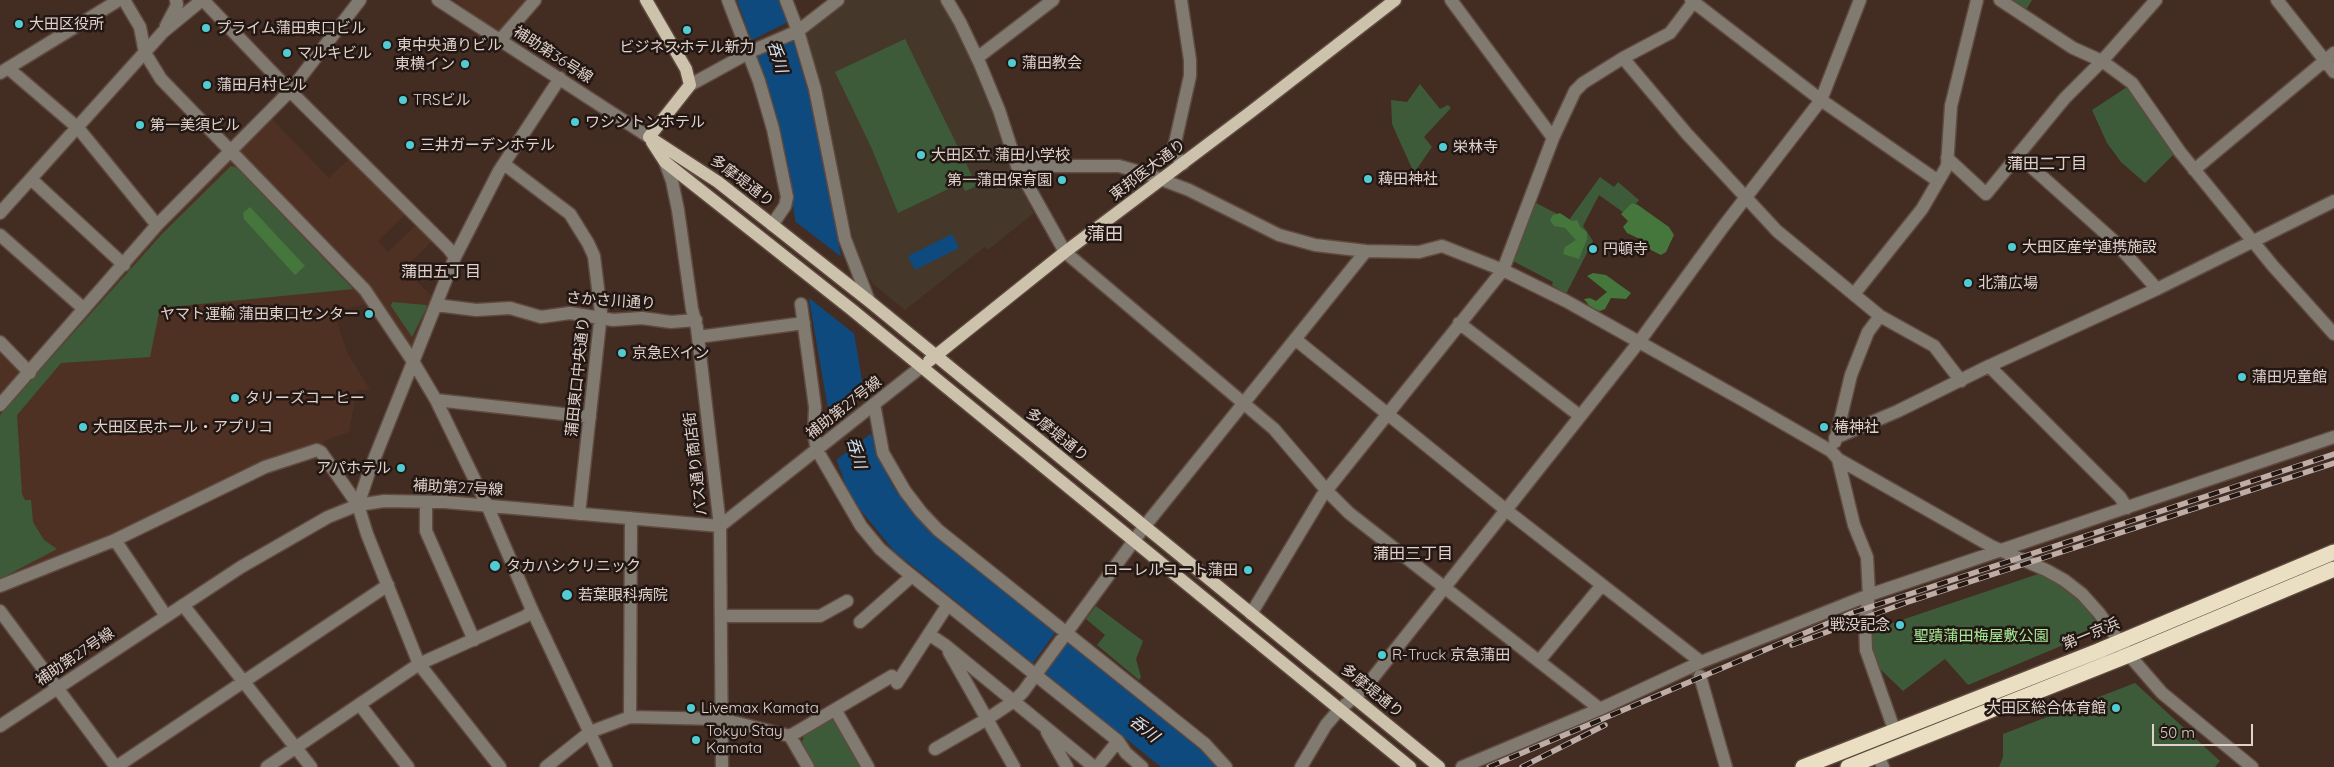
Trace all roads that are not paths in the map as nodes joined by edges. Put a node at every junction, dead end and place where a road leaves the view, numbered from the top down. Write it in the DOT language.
graph roads {
  1 [pos="119,0"];
  2 [pos="124,0"];
  3 [pos="176,0"];
  4 [pos="202,0"];
  5 [pos="360,0"];
  6 [pos="438,0"];
  7 [pos="535,0"];
  8 [pos="646,0"];
  9 [pos="728,0"];
  10 [pos="786,0"];
  11 [pos="838,0"];
  12 [pos="947,0"];
  13 [pos="1054,0"];
  14 [pos="1181,0"];
  15 [pos="1395,0"];
  16 [pos="1450,0"];
  17 [pos="1860,0"];
  18 [pos="1977,0"];
  19 [pos="2000,0"];
  20 [pos="2156,0"];
  21 [pos="2277,0"];
  22 [pos="1693,1"];
  23 [pos="163,32"];
  24 [pos="796,32"];
  25 [pos="500,40"];
  26 [pos="750,52"];
  27 [pos="145,53"];
  28 [pos="2329,57"];
  29 [pos="977,58"];
  30 [pos="1623,58"];
  31 [pos="2102,61"];
  32 [pos="4,71"];
  33 [pos="2334,72"];
  34 [pos="560,78"];
  35 [pos="690,85"];
  36 [pos="290,90"];
  37 [pos="1821,100"];
  38 [pos="78,128"];
  39 [pos="649,137"];
  40 [pos="1553,138"];
  41 [pos="231,151"];
  42 [pos="2018,155"];
  43 [pos="1947,158"];
  44 [pos="665,162"];
  45 [pos="504,164"];
  46 [pos="1183,164"];
  47 [pos="1018,166"];
  48 [pos="2194,170"];
  49 [pos="31,179"];
  50 [pos="1162,180"];
  51 [pos="1938,181"];
  52 [pos="1746,198"];
  53 [pos="2334,201"];
  54 [pos="0,213"];
  55 [pos="157,225"];
  56 [pos="772,225"];
  57 [pos="0,235"];
  58 [pos="2253,240"];
  59 [pos="1366,251"];
  60 [pos="1064,252"];
  61 [pos="455,257"];
  62 [pos="124,265"];
  63 [pos="1503,270"];
  64 [pos="2157,289"];
  65 [pos="1854,294"];
  66 [pos="869,301"];
  67 [pos="801,304"];
  68 [pos="436,305"];
  69 [pos="84,309"];
  70 [pos="1880,316"];
  71 [pos="601,319"];
  72 [pos="696,320"];
  73 [pos="804,323"];
  74 [pos="1459,323"];
  75 [pos="2334,334"];
  76 [pos="698,337"];
  77 [pos="1296,339"];
  78 [pos="0,342"];
  79 [pos="1639,342"];
  80 [pos="935,357"];
  81 [pos="414,363"];
  82 [pos="1989,366"];
  83 [pos="921,367"];
  84 [pos="30,373"];
  85 [pos="1961,380"];
  86 [pos="436,400"];
  87 [pos="1245,403"];
  88 [pos="0,405"];
  89 [pos="872,406"];
  90 [pos="1386,414"];
  91 [pos="590,416"];
  92 [pos="1580,416"];
  93 [pos="2334,437"];
  94 [pos="1835,438"];
  95 [pos="817,450"];
  96 [pos="1835,455"];
  97 [pos="1327,491"];
  98 [pos="426,502"];
  99 [pos="358,505"];
  100 [pos="487,505"];
  101 [pos="2127,508"];
  102 [pos="1506,510"];
  103 [pos="579,514"];
  104 [pos="631,518"];
  105 [pos="720,526"];
  106 [pos="1144,527"];
  107 [pos="115,540"];
  108 [pos="1135,542"];
  109 [pos="2001,550"];
  110 [pos="2334,552"];
  111 [pos="2334,569"];
  112 [pos="912,576"];
  113 [pos="388,585"];
  114 [pos="1602,585"];
  115 [pos="0,586"];
  116 [pos="1444,588"];
  117 [pos="1869,595"];
  118 [pos="848,601"];
  119 [pos="183,605"];
  120 [pos="948,606"];
  121 [pos="532,610"];
  122 [pos="0,611"];
  123 [pos="1251,614"];
  124 [pos="166,616"];
  125 [pos="721,616"];
  126 [pos="860,622"];
  127 [pos="1065,633"];
  128 [pos="930,635"];
  129 [pos="474,640"];
  130 [pos="2119,642"];
  131 [pos="945,645"];
  132 [pos="2129,655"];
  133 [pos="1539,661"];
  134 [pos="1701,662"];
  135 [pos="420,664"];
  136 [pos="1037,673"];
  137 [pos="1700,676"];
  138 [pos="244,682"];
  139 [pos="56,689"];
  140 [pos="1354,698"];
  141 [pos="1014,702"];
  142 [pos="360,705"];
  143 [pos="1600,709"];
  144 [pos="1339,710"];
  145 [pos="836,711"];
  146 [pos="630,717"];
  147 [pos="721,719"];
  148 [pos="987,719"];
  149 [pos="0,726"];
  150 [pos="1044,726"];
  151 [pos="590,732"];
  152 [pos="1895,732"];
  153 [pos="790,736"];
  154 [pos="1118,741"];
  155 [pos="296,748"];
  156 [pos="935,749"];
  157 [pos="1881,761"];
  158 [pos="116,767"];
  159 [pos="267,767"];
  160 [pos="311,767"];
  161 [pos="408,767"];
  162 [pos="500,767"];
  163 [pos="546,767"];
  164 [pos="606,767"];
  165 [pos="722,767"];
  166 [pos="808,767"];
  167 [pos="868,767"];
  168 [pos="1014,767"];
  169 [pos="1067,767"];
  170 [pos="1096,767"];
  171 [pos="1142,767"];
  172 [pos="1226,767"];
  173 [pos="1301,767"];
  174 [pos="1410,767"];
  175 [pos="1439,767"];
  176 [pos="1462,767"];
  177 [pos="1726,767"];
  178 [pos="1803,767"];
  179 [pos="1848,767"];
  180 [pos="2252,767"];
  1 -- 32 [label="street"];
  2 -- 27 [label="street"];
  3 -- 23 [label="street"];
  4 -- 23 [label="street"];
  4 -- 36 [label="street"];
  5 -- 36 [label="street"];
  6 -- 25 [label="street, 補助第36号線"];
  7 -- 25 [label="street"];
  8 -- 35 [label="main road"];
  9 -- 26 [label="street"];
  10 -- 24 [label="street"];
  11 -- 24 [label="street"];
  12 -- 29 [label="street"];
  13 -- 29 [label="street"];
  14 -- 46 [label="street"];
  15 -- 46 [label="main road, 東邦医大通り"];
  16 -- 40 [label="street"];
  17 -- 37 [label="street"];
  18 -- 43 [label="street"];
  19 -- 31 [label="street"];
  20 -- 31 [label="street"];
  21 -- 28 [label="street"];
  22 -- 30 [label="street"];
  22 -- 37 [label="street"];
  23 -- 27 [label="street"];
  24 -- 26 [label="street"];
  24 -- 66 [label="street"];
  25 -- 34 [label="street, 補助第36号線"];
  26 -- 35 [label="street"];
  26 -- 56 [label="street"];
  27 -- 38 [label="street"];
  27 -- 41 [label="street"];
  28 -- 33 [label="street"];
  28 -- 48 [label="street"];
  29 -- 47 [label="street"];
  30 -- 40 [label="street"];
  30 -- 52 [label="street"];
  31 -- 42 [label="street"];
  31 -- 48 [label="street"];
  32 -- 38 [label="street"];
  34 -- 39 [label="street, 補助第36号線"];
  34 -- 45 [label="street"];
  35 -- 39 [label="main road"];
  36 -- 41 [label="street"];
  36 -- 61 [label="street"];
  37 -- 51 [label="street"];
  37 -- 52 [label="street"];
  38 -- 49 [label="street"];
  38 -- 55 [label="street"];
  39 -- 44 [label="main road"];
  39 -- 56 [label="main road, 多摩堤通り"];
  40 -- 63 [label="street"];
  41 -- 55 [label="street"];
  41 -- 81 [label="street"];
  42 -- 43 [label="street"];
  42 -- 64 [label="street"];
  43 -- 51 [label="street"];
  44 -- 72 [label="street, バス通り商店街"];
  44 -- 83 [label="main road"];
  45 -- 61 [label="street"];
  45 -- 71 [label="street, 蒲田東口中央通り"];
  46 -- 50 [label="main road, 東邦医大通り"];
  47 -- 50 [label="street"];
  47 -- 60 [label="street"];
  48 -- 58 [label="street"];
  49 -- 54 [label="street"];
  49 -- 62 [label="street"];
  50 -- 59 [label="street"];
  50 -- 60 [label="main road, 東邦医大通り"];
  51 -- 65 [label="street"];
  52 -- 65 [label="street"];
  52 -- 79 [label="street"];
  53 -- 58 [label="street"];
  55 -- 62 [label="street"];
  56 -- 66 [label="main road, 多摩堤通り"];
  57 -- 69 [label="street"];
  58 -- 64 [label="street"];
  58 -- 75 [label="street"];
  59 -- 63 [label="street"];
  59 -- 77 [label="street"];
  60 -- 80 [label="main road, 東邦医大通り"];
  60 -- 87 [label="street"];
  61 -- 68 [label="street"];
  62 -- 69 [label="street"];
  63 -- 74 [label="street"];
  63 -- 79 [label="street"];
  64 -- 82 [label="street"];
  65 -- 70 [label="street"];
  66 -- 80 [label="main road, 多摩堤通り"];
  67 -- 73 [label="street"];
  68 -- 71 [label="street, さかさ川通り"];
  68 -- 81 [label="street"];
  69 -- 84 [label="street"];
  70 -- 85 [label="street"];
  70 -- 94 [label="street"];
  71 -- 72 [label="street, さかさ川通り"];
  71 -- 91 [label="street, 蒲田東口中央通り"];
  72 -- 76 [label="street, バス通り商店街"];
  73 -- 76 [label="street"];
  73 -- 95 [label="street"];
  74 -- 90 [label="street"];
  74 -- 92 [label="street"];
  76 -- 105 [label="street, バス通り商店街"];
  77 -- 87 [label="street"];
  77 -- 90 [label="street"];
  78 -- 84 [label="street"];
  79 -- 92 [label="street"];
  79 -- 96 [label="street"];
  80 -- 83 [label="main road, 東邦医大通り"];
  80 -- 106 [label="main road, 多摩堤通り"];
  81 -- 86 [label="street"];
  81 -- 99 [label="street"];
  82 -- 85 [label="street"];
  82 -- 101 [label="street"];
  83 -- 89 [label="street, 補助第27号線"];
  83 -- 108 [label="main road"];
  84 -- 88 [label="street"];
  85 -- 94 [label="street"];
  86 -- 91 [label="street"];
  86 -- 100 [label="street"];
  87 -- 97 [label="street"];
  87 -- 106 [label="street"];
  89 -- 95 [label="street, 補助第27号線"];
  89 -- 127 [label="street"];
  90 -- 97 [label="street"];
  90 -- 102 [label="street"];
  91 -- 103 [label="street, 蒲田東口中央通り"];
  92 -- 102 [label="street"];
  93 -- 101 [label="street"];
  94 -- 96 [label="street"];
  95 -- 105 [label="street, 補助第27号線"];
  95 -- 112 [label="street"];
  96 -- 109 [label="street"];
  96 -- 117 [label="street"];
  97 -- 116 [label="street"];
  97 -- 123 [label="street"];
  98 -- 99 [label="street, 補助第27号線"];
  98 -- 100 [label="street, 補助第27号線"];
  98 -- 129 [label="street"];
  99 -- 107 [label="street"];
  99 -- 113 [label="street"];
  99 -- 119 [label="street, 補助第27号線"];
  100 -- 103 [label="street, 補助第27号線"];
  100 -- 121 [label="street"];
  101 -- 109 [label="street"];
  102 -- 114 [label="street"];
  102 -- 116 [label="street"];
  103 -- 104 [label="street, 補助第27号線"];
  104 -- 105 [label="street, 補助第27号線"];
  104 -- 146 [label="street"];
  105 -- 125 [label="street, バス通り商店街"];
  106 -- 108 [label="street"];
  106 -- 123 [label="main road, 多摩堤通り"];
  107 -- 115 [label="street"];
  107 -- 124 [label="street"];
  108 -- 127 [label="street"];
  108 -- 144 [label="main road"];
  109 -- 117 [label="street"];
  109 -- 130 [label="street"];
  110 -- 130 [label="highway, 第一京浜"];
  111 -- 132 [label="highway"];
  112 -- 120 [label="street"];
  112 -- 126 [label="street"];
  113 -- 135 [label="street"];
  113 -- 138 [label="street"];
  114 -- 133 [label="street"];
  114 -- 134 [label="street"];
  116 -- 133 [label="street"];
  116 -- 140 [label="street"];
  117 -- 134 [label="street"];
  117 -- 152 [label="street"];
  118 -- 125 [label="street"];
  119 -- 124 [label="street, 補助第27号線"];
  119 -- 138 [label="street"];
  120 -- 128 [label="street"];
  120 -- 136 [label="street"];
  121 -- 129 [label="street"];
  121 -- 151 [label="street"];
  122 -- 139 [label="street"];
  123 -- 140 [label="main road, 多摩堤通り"];
  124 -- 139 [label="street, 補助第27号線"];
  125 -- 147 [label="street, バス通り商店街"];
  127 -- 136 [label="street"];
  127 -- 172 [label="street"];
  128 -- 131 [label="street"];
  128 -- 145 [label="street"];
  129 -- 135 [label="street"];
  130 -- 132 [label="street"];
  130 -- 152 [label="highway, 第一京浜"];
  131 -- 141 [label="street"];
  131 -- 148 [label="street"];
  132 -- 157 [label="highway"];
  132 -- 180 [label="street"];
  133 -- 143 [label="street"];
  134 -- 143 [label="street"];
  135 -- 142 [label="street"];
  135 -- 162 [label="street"];
  136 -- 141 [label="street"];
  136 -- 154 [label="street"];
  137 -- 177 [label="street"];
  138 -- 155 [label="street"];
  138 -- 158 [label="street"];
  139 -- 149 [label="street, 補助第27号線"];
  139 -- 158 [label="street"];
  140 -- 144 [label="street"];
  140 -- 175 [label="main road, 多摩堤通り"];
  141 -- 148 [label="street"];
  141 -- 150 [label="street"];
  142 -- 155 [label="street"];
  142 -- 161 [label="street"];
  143 -- 176 [label="street"];
  144 -- 173 [label="street"];
  144 -- 174 [label="main road"];
  145 -- 153 [label="street"];
  145 -- 167 [label="street"];
  146 -- 147 [label="street"];
  146 -- 151 [label="street"];
  147 -- 153 [label="street"];
  147 -- 165 [label="street, バス通り商店街"];
  148 -- 156 [label="street"];
  148 -- 168 [label="street"];
  150 -- 169 [label="street"];
  150 -- 170 [label="street"];
  151 -- 163 [label="street"];
  151 -- 164 [label="street"];
  152 -- 178 [label="highway, 第一京浜"];
  153 -- 166 [label="street"];
  154 -- 170 [label="street"];
  154 -- 171 [label="street"];
  155 -- 159 [label="street"];
  155 -- 160 [label="street"];
  157 -- 179 [label="highway"];
}
